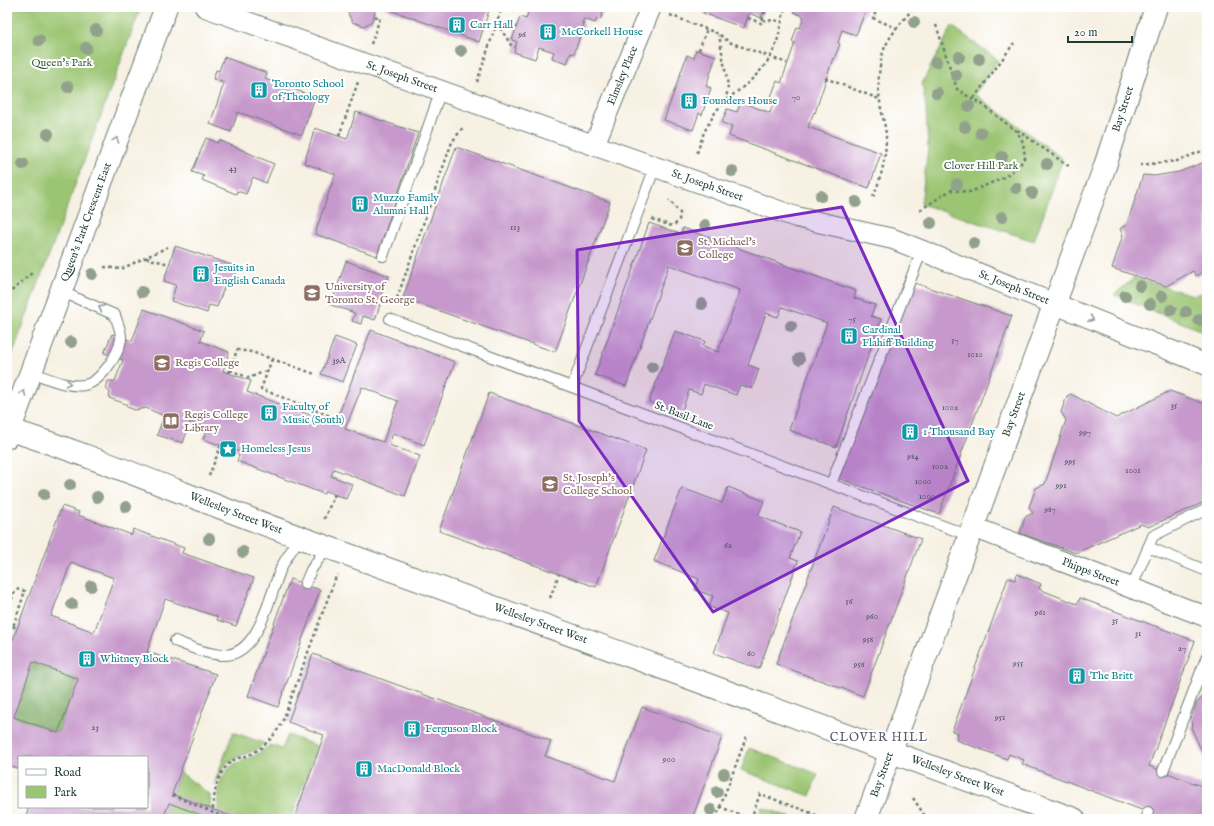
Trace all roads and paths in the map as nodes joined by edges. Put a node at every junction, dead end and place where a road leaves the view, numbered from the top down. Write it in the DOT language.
graph roads {
  1 [pos="122,7"];
  2 [pos="166,7"];
  3 [pos="205,7"];
  4 [pos="502,7"];
  5 [pos="767,7"];
  6 [pos="785,7"];
  7 [pos="878,7"];
  8 [pos="914,7"];
  9 [pos="1156,7"];
  10 [pos="130,10"];
  11 [pos="658,10"];
  12 [pos="748,18"];
  13 [pos="762,20"];
  14 [pos="782,21"];
  15 [pos="497,22"];
  16 [pos="936,25"];
  17 [pos="896,28"];
  18 [pos="707,29"];
  19 [pos="719,34"];
  20 [pos="1014,43"];
  21 [pos="516,46"];
  22 [pos="699,50"];
  23 [pos="770,58"];
  24 [pos="787,63"];
  25 [pos="825,78"];
  26 [pos="356,87"];
  27 [pos="440,90"];
  28 [pos="879,98"];
  29 [pos="726,100"];
  30 [pos="471,101"];
  31 [pos="735,105"];
  32 [pos="998,117"];
  33 [pos="464,126"];
  34 [pos="340,136"];
  35 [pos="594,145"];
  36 [pos="1207,149"];
  37 [pos="697,153"];
  38 [pos="1140,165"];
  39 [pos="655,167"];
  40 [pos="1070,167"];
  41 [pos="873,197"];
  42 [pos="669,200"];
  43 [pos="920,210"];
  44 [pos="637,214"];
  45 [pos="170,246"];
  46 [pos="922,250"];
  47 [pos="384,256"];
  48 [pos="145,258"];
  49 [pos="170,264"];
  50 [pos="104,267"];
  51 [pos="34,272"];
  52 [pos="60,291"];
  53 [pos="7,295"];
  54 [pos="1055,304"];
  55 [pos="390,319"];
  56 [pos="272,359"];
  57 [pos="1207,365"];
  58 [pos="268,370"];
  59 [pos="30,372"];
  60 [pos="315,374"];
  61 [pos="572,387"];
  62 [pos="330,416"];
  63 [pos="8,432"];
  64 [pos="221,445"];
  65 [pos="209,476"];
  66 [pos="831,484"];
  67 [pos="335,494"];
  68 [pos="1207,509"];
  69 [pos="324,519"];
  70 [pos="972,532"];
  71 [pos="300,537"];
  72 [pos="327,547"];
  73 [pos="1148,547"];
  74 [pos="1207,571"];
  75 [pos="559,574"];
  76 [pos="335,579"];
  77 [pos="306,584"];
  78 [pos="1132,589"];
  79 [pos="550,598"];
  80 [pos="7,611"];
  81 [pos="1207,617"];
  82 [pos="7,624"];
  83 [pos="13,627"];
  84 [pos="17,628"];
  85 [pos="175,641"];
  86 [pos="1207,656"];
  87 [pos="747,735"];
  88 [pos="891,752"];
  89 [pos="1163,771"];
  90 [pos="172,795"];
  91 [pos="913,798"];
  92 [pos="720,807"];
  93 [pos="213,809"];
  94 [pos="228,819"];
  95 [pos="716,819"];
  96 [pos="751,819"];
  97 [pos="827,819"];
  98 [pos="866,819"];
  99 [pos="927,819"];
  100 [pos="1074,819"];
  1 -- 10 [label="path"];
  52 -- 2 [label="main road, Queen's Park Crescent East, one-way"];
  3 -- 27 [label="street, St. Joseph Street"];
  4 -- 15 [label="path"];
  5 -- 13 [label="path"];
  6 -- 14 [label="path"];
  7 -- 17 [label="path"];
  8 -- 17 [label="path"];
  9 -- 54 [label="main road, Bay Street"];
  11 -- 18 [label="path"];
  11 -- 35 [label="street, Elmsley Place"];
  12 -- 13 [label="path"];
  13 -- 14 [label="path"];
  14 -- 23 [label="path"];
  15 -- 21 [label="path"];
  15 -- 30 [label="path"];
  16 -- 32 [label="path"];
  17 -- 28 [label="path"];
  18 -- 19 [label="path"];
  18 -- 22 [label="path"];
  19 -- 23 [label="path"];
  19 -- 29 [label="path"];
  20 -- 32 [label="path"];
  23 -- 24 [label="path"];
  23 -- 29 [label="path"];
  25 -- 28 [label="path"];
  26 -- 34 [label="path"];
  27 -- 30 [label="street, St. Joseph Street"];
  27 -- 47 [label="lane"];
  28 -- 41 [label="path"];
  29 -- 31 [label="path"];
  29 -- 37 [label="path"];
  30 -- 35 [label="street, St. Joseph Street"];
  32 -- 40 [label="path"];
  32 -- 43 [label="path"];
  33 -- 55 [label="path"];
  35 -- 39 [label="street, St. Joseph Street"];
  36 -- 38 [label="path"];
  39 -- 44 [label="lane"];
  39 -- 46 [label="street, St. Joseph Street"];
  42 -- 44 [label="path"];
  44 -- 61 [label="lane"];
  45 -- 48 [label="path"];
  46 -- 54 [label="street, St. Joseph Street"];
  46 -- 66 [label="lane"];
  48 -- 49 [label="path"];
  48 -- 50 [label="path"];
  51 -- 53 [label="path"];
  52 -- 59 [label="main road, Queen's Park Crescent East"];
  59 -- 52 [label="lane, one-way"];
  54 -- 57 [label="street, St. Joseph Street, one-way"];
  54 -- 70 [label="main road, Bay Street"];
  55 -- 61 [label="lane, St. Basil Lane"];
  56 -- 58 [label="path"];
  56 -- 58 [label="path"];
  56 -- 60 [label="path"];
  58 -- 62 [label="path"];
  63 -- 59 [label="main road, Queen's Park Crescent East, one-way"];
  61 -- 66 [label="lane, St. Basil Lane"];
  63 -- 71 [label="main road, Wellesley Street West"];
  64 -- 65 [label="path"];
  66 -- 70 [label="lane, St. Basil Lane"];
  67 -- 69 [label="path"];
  68 -- 73 [label="lane"];
  70 -- 78 [label="street, Phipps Street"];
  70 -- 88 [label="main road, Bay Street"];
  71 -- 72 [label="main road, Wellesley Street West"];
  71 -- 85 [label="lane"];
  72 -- 77 [label="lane"];
  72 -- 88 [label="main road, Wellesley Street West"];
  73 -- 74 [label="lane"];
  73 -- 78 [label="lane"];
  75 -- 79 [label="path"];
  76 -- 93 [label="path"];
  78 -- 81 [label="street, Phipps Street"];
  80 -- 83 [label="path"];
  82 -- 83 [label="path"];
  83 -- 84 [label="path"];
  86 -- 89 [label="lane"];
  87 -- 92 [label="path"];
  88 -- 98 [label="main road, Bay Street"];
  88 -- 100 [label="main road, Wellesley Street West"];
  90 -- 94 [label="path, bridge"];
  91 -- 99 [label="path"];
  92 -- 95 [label="path"];
  92 -- 96 [label="path"];
  96 -- 97 [label="path"];
}
